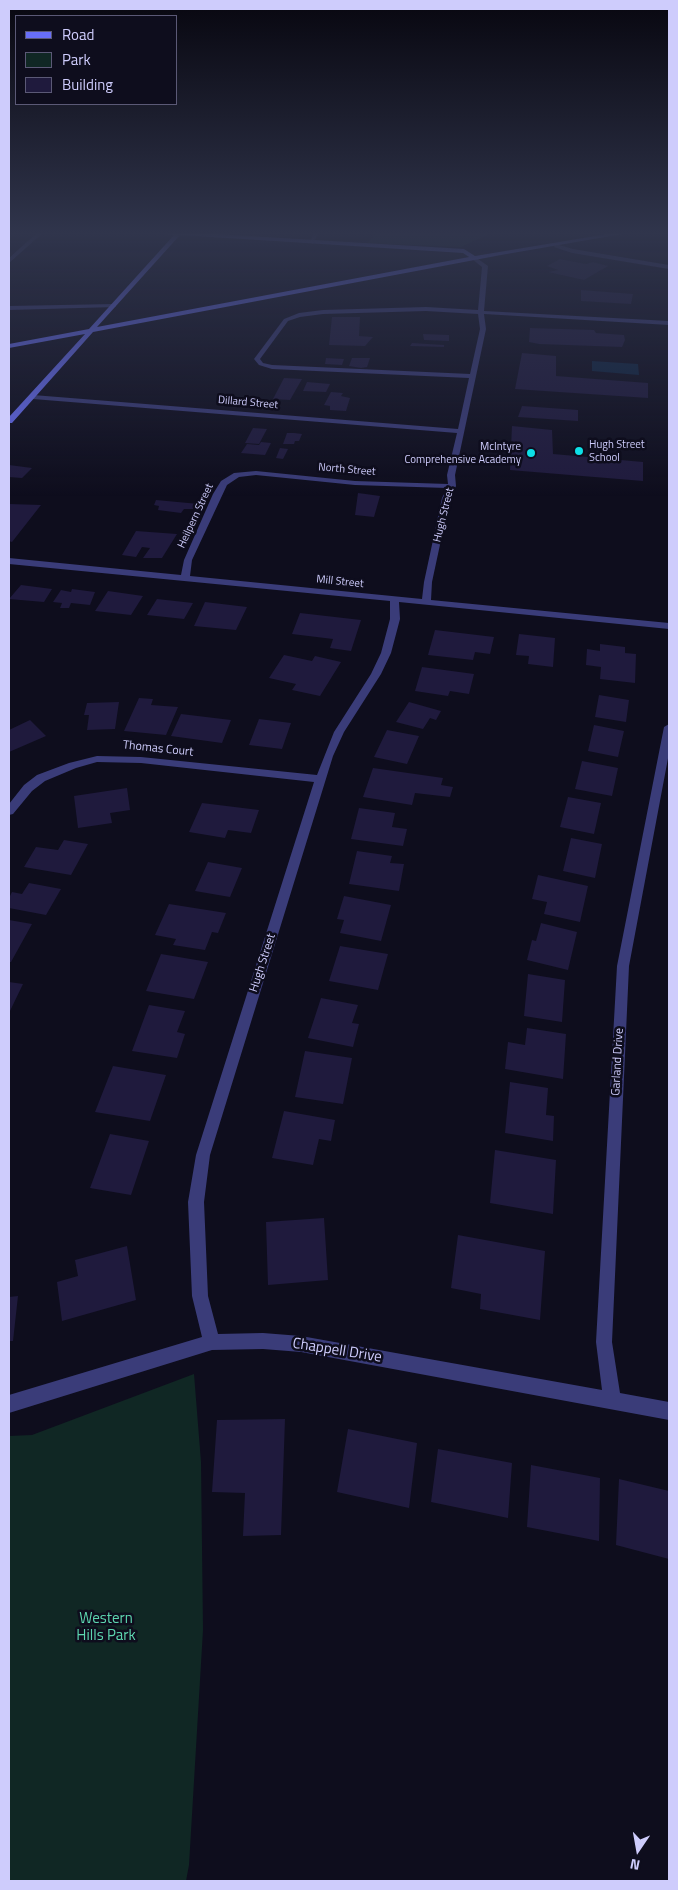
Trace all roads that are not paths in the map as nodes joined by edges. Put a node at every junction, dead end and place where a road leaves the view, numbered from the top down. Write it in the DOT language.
graph roads {
  1 [pos="100,320"];
  2 [pos="147,320"];
  3 [pos="286,320"];
  4 [pos="482,320"];
  5 [pos="621,320"];
  6 [pos="669,323"];
  7 [pos="90,331"];
  8 [pos="9,346"];
  9 [pos="473,376"];
  10 [pos="32,397"];
  11 [pos="9,422"];
  12 [pos="461,431"];
  13 [pos="242,474"];
  14 [pos="452,486"];
  15 [pos="9,561"];
  16 [pos="185,578"];
  17 [pos="394,599"];
  18 [pos="426,602"];
  19 [pos="669,626"];
  20 [pos="669,727"];
  21 [pos="321,779"];
  22 [pos="9,811"];
  23 [pos="212,1342"];
  24 [pos="612,1400"];
  25 [pos="9,1404"];
  26 [pos="669,1411"];
  1 -- 7 [label="street"];
  2 -- 7 [label="street"];
  3 -- 9 [label="street"];
  4 -- 9 [label="street, Hugh Street"];
  5 -- 6 [label="street"];
  7 -- 8 [label="street"];
  7 -- 10 [label="street"];
  9 -- 12 [label="street, Hugh Street"];
  10 -- 11 [label="street"];
  10 -- 12 [label="street, Dillard Street"];
  12 -- 14 [label="street, Hugh Street"];
  13 -- 14 [label="street, North Street"];
  13 -- 16 [label="street, Heilpern Street"];
  14 -- 18 [label="street, Hugh Street"];
  15 -- 16 [label="street, Mill Street"];
  16 -- 17 [label="street, Mill Street"];
  17 -- 18 [label="street, Mill Street"];
  17 -- 21 [label="street, Hugh Street"];
  18 -- 19 [label="street, Mill Street"];
  20 -- 24 [label="street, Garland Drive"];
  21 -- 22 [label="street, Thomas Court"];
  21 -- 23 [label="street, Hugh Street"];
  23 -- 24 [label="street, Chappell Drive"];
  23 -- 25 [label="street, Chappell Drive"];
  24 -- 26 [label="street, Chappell Drive"];
}
